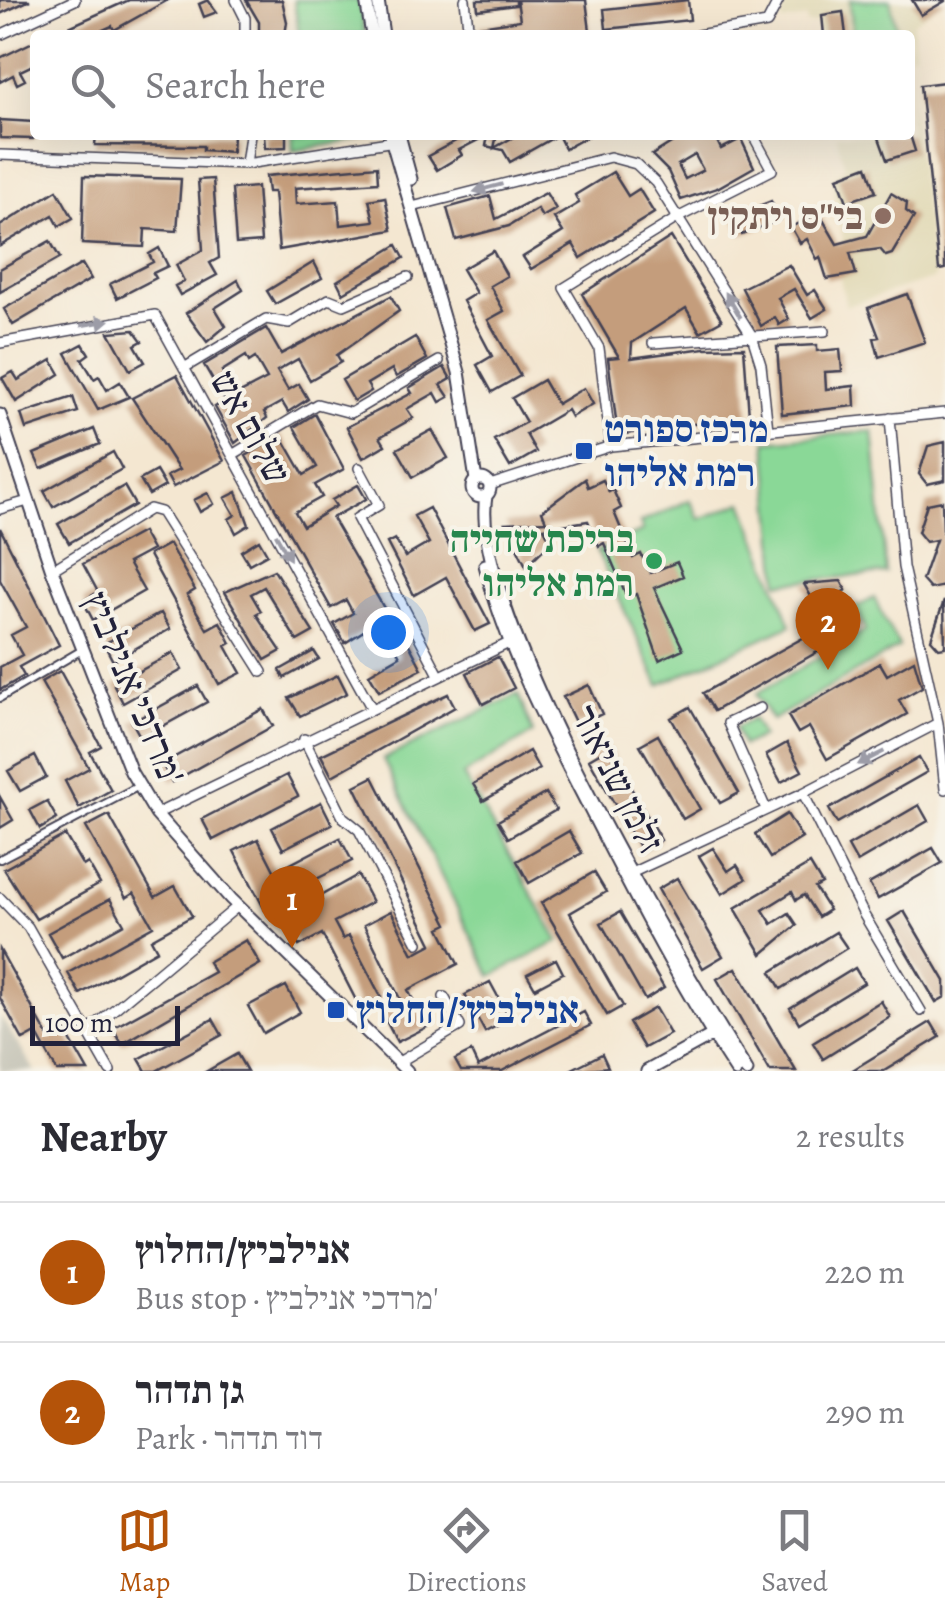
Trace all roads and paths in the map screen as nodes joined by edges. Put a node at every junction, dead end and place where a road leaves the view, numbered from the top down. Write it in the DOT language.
graph roads {
  1 [pos="75,0"];
  2 [pos="236,0"];
  3 [pos="366,0"];
  4 [pos="378,0"];
  5 [pos="779,0"];
  6 [pos="465,2"];
  7 [pos="246,30"];
  8 [pos="371,30"];
  9 [pos="382,30"];
  10 [pos="468,30"];
  11 [pos="729,30"];
  12 [pos="0,35"];
  13 [pos="249,140"];
  14 [pos="384,140"];
  15 [pos="396,140"];
  16 [pos="756,140"];
  17 [pos="0,156"];
  18 [pos="246,164"];
  19 [pos="416,207"];
  20 [pos="679,216"];
  21 [pos="408,276"];
  22 [pos="824,332"];
  23 [pos="752,336"];
  24 [pos="0,342"];
  25 [pos="653,343"];
  26 [pos="439,361"];
  27 [pos="184,368"];
  28 [pos="945,414"];
  29 [pos="0,415"];
  30 [pos="890,418"];
  31 [pos="768,430"];
  32 [pos="611,446"];
  33 [pos="232,454"];
  34 [pos="359,468"];
  35 [pos="483,487"];
  36 [pos="28,501"];
  37 [pos="0,508"];
  38 [pos="52,570"];
  39 [pos="512,641"];
  40 [pos="84,649"];
  41 [pos="262,672"];
  42 [pos="440,675"];
  43 [pos="0,698"];
  44 [pos="372,707"];
  45 [pos="760,708"];
  46 [pos="938,723"];
  47 [pos="304,739"];
  48 [pos="135,788"];
  49 [pos="945,789"];
  50 [pos="803,793"];
  51 [pos="766,809"];
  52 [pos="156,814"];
  53 [pos="0,859"];
  54 [pos="628,875"];
  55 [pos="0,898"];
  56 [pos="238,906"];
  57 [pos="418,943"];
  58 [pos="444,997"];
  59 [pos="920,1012"];
  60 [pos="88,1032"];
  61 [pos="717,1033"];
  62 [pos="403,1067"];
  63 [pos="110,1071"];
  64 [pos="647,1071"];
  65 [pos="736,1071"];
  66 [pos="747,1071"];
  1 -- 12 [label="street"];
  2 -- 7 [label="street"];
  3 -- 8 [label="street"];
  4 -- 9 [label="street"];
  5 -- 11 [label="street"];
  6 -- 10 [label="street"];
  13 -- 18 [label="street"];
  14 -- 18 [label="street"];
  15 -- 19 [label="street, זלמן שניאור"];
  16 -- 20 [label="street"];
  17 -- 18 [label="street"];
  20 -- 19 [label="street, one-way"];
  19 -- 35 [label="street, זלמן שניאור"];
  23 -- 20 [label="street, one-way"];
  20 -- 32 [label="street"];
  21 -- 27 [label="street"];
  22 -- 23 [label="street"];
  23 -- 25 [label="street"];
  23 -- 31 [label="street"];
  24 -- 27 [label="street, שלום אש, one-way"];
  26 -- 33 [label="street"];
  27 -- 33 [label="street, שלום אש"];
  28 -- 30 [label="street"];
  29 -- 36 [label="street, מרדכי אנילביץ'"];
  30 -- 31 [label="street"];
  30 -- 46 [label="street"];
  31 -- 32 [label="street"];
  32 -- 35 [label="street"];
  33 -- 44 [label="street, שלום אש, one-way"];
  34 -- 42 [label="street"];
  35 -- 39 [label="street, זלמן שניאור"];
  36 -- 37 [label="street"];
  36 -- 38 [label="street, מרדכי אנילביץ'"];
  38 -- 40 [label="street, מרדכי אנילביץ'"];
  38 -- 41 [label="street"];
  39 -- 42 [label="street"];
  39 -- 54 [label="street, זלמן שניאור"];
  40 -- 43 [label="street"];
  40 -- 52 [label="street, מרדכי אנילביץ'"];
  42 -- 44 [label="street"];
  44 -- 47 [label="street"];
  45 -- 51 [label="street"];
  46 -- 49 [label="street"];
  46 -- 50 [label="street, one-way"];
  47 -- 52 [label="street"];
  47 -- 57 [label="street"];
  48 -- 53 [label="street"];
  50 -- 51 [label="street"];
  50 -- 59 [label="street"];
  51 -- 54 [label="street"];
  52 -- 56 [label="street, מרדכי אנילביץ'"];
  54 -- 61 [label="street, זלמן שניאור"];
  55 -- 60 [label="street"];
  56 -- 60 [label="street"];
  56 -- 62 [label="street, מרדכי אנילביץ'"];
  58 -- 62 [label="street"];
  60 -- 63 [label="street"];
  61 -- 64 [label="street"];
  61 -- 65 [label="street, זלמן שניאור"];
  61 -- 66 [label="street, זלמן שניאור"];
}
